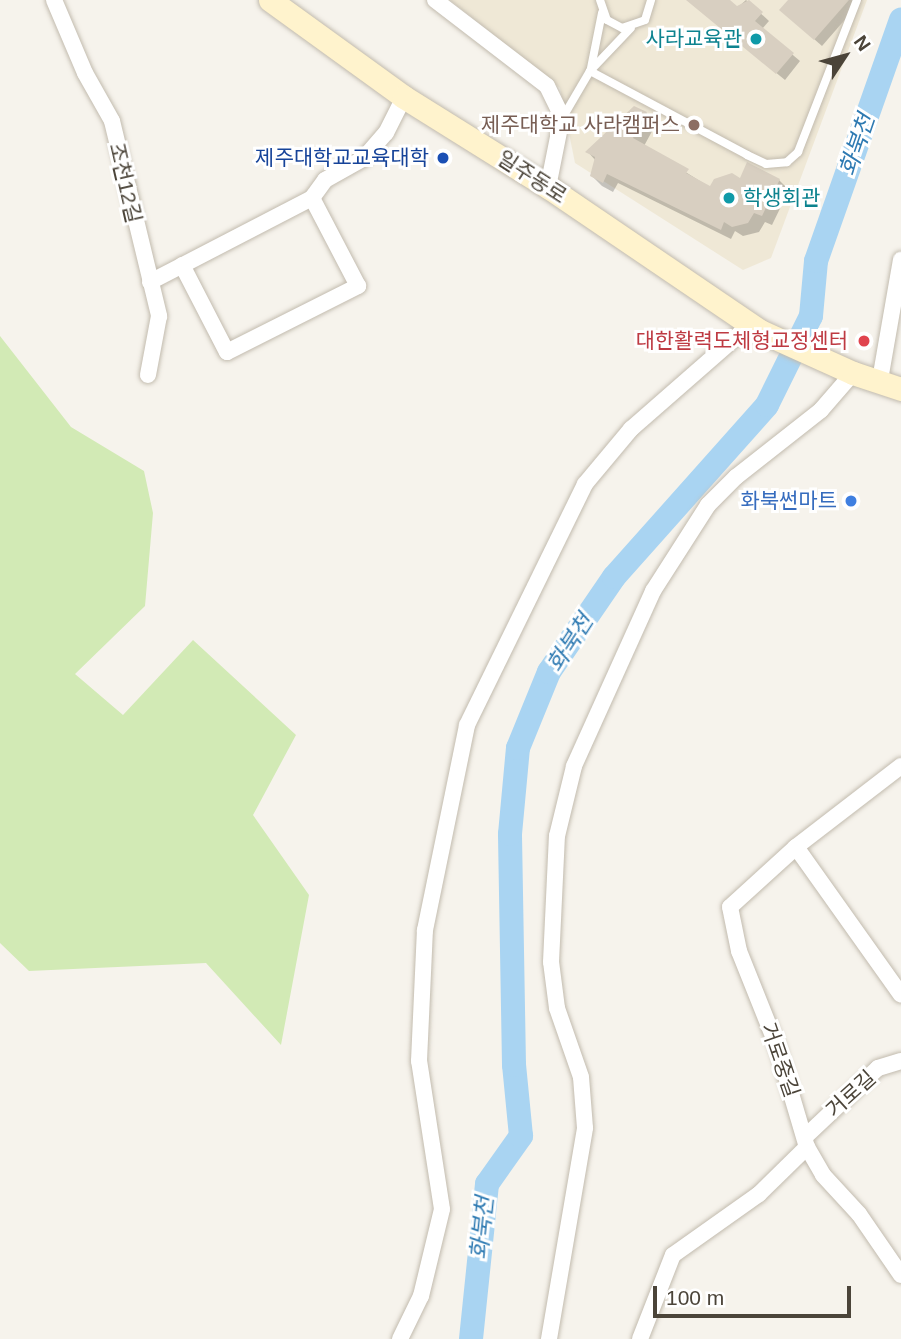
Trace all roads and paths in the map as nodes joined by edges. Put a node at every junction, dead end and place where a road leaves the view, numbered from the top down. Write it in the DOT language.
graph roads {
  1 [pos="54,0"];
  2 [pos="270,0"];
  3 [pos="435,0"];
  4 [pos="600,0"];
  5 [pos="652,0"];
  6 [pos="857,0"];
  7 [pos="602,13"];
  8 [pos="631,28"];
  9 [pos="590,71"];
  10 [pos="404,97"];
  11 [pos="562,117"];
  12 [pos="548,187"];
  13 [pos="313,198"];
  14 [pos="901,260"];
  15 [pos="182,265"];
  16 [pos="150,282"];
  17 [pos="755,328"];
  18 [pos="853,373"];
  19 [pos="148,375"];
  20 [pos="880,380"];
  21 [pos="901,390"];
  22 [pos="901,766"];
  23 [pos="796,847"];
  24 [pos="901,995"];
  25 [pos="901,1061"];
  26 [pos="807,1141"];
  27 [pos="901,1275"];
  28 [pos="400,1339"];
  29 [pos="548,1339"];
  30 [pos="640,1339"];
  1 -- 16 [label="street, 조천12길"];
  2 -- 10 [label="main road, 일주동로"];
  3 -- 11 [label="street"];
  4 -- 7 [label="lane"];
  5 -- 8 [label="lane"];
  6 -- 9 [label="lane"];
  7 -- 8 [label="lane"];
  7 -- 9 [label="lane"];
  8 -- 9 [label="lane"];
  9 -- 11 [label="lane"];
  10 -- 12 [label="main road, 일주동로"];
  10 -- 13 [label="street"];
  11 -- 12 [label="street"];
  12 -- 17 [label="main road, 일주동로"];
  13 -- 15 [label="street"];
  13 -- 15 [label="street"];
  14 -- 20 [label="street"];
  15 -- 16 [label="street"];
  16 -- 19 [label="street, 조천12길"];
  17 -- 18 [label="main road, 일주동로"];
  17 -- 28 [label="street"];
  18 -- 20 [label="main road"];
  18 -- 29 [label="street"];
  20 -- 21 [label="main road"];
  22 -- 23 [label="street, 거로중길"];
  23 -- 24 [label="street"];
  23 -- 26 [label="street, 거로중길"];
  25 -- 26 [label="street, 거로길"];
  26 -- 27 [label="street, 거로중길"];
  26 -- 30 [label="street, 거로길"];
}
